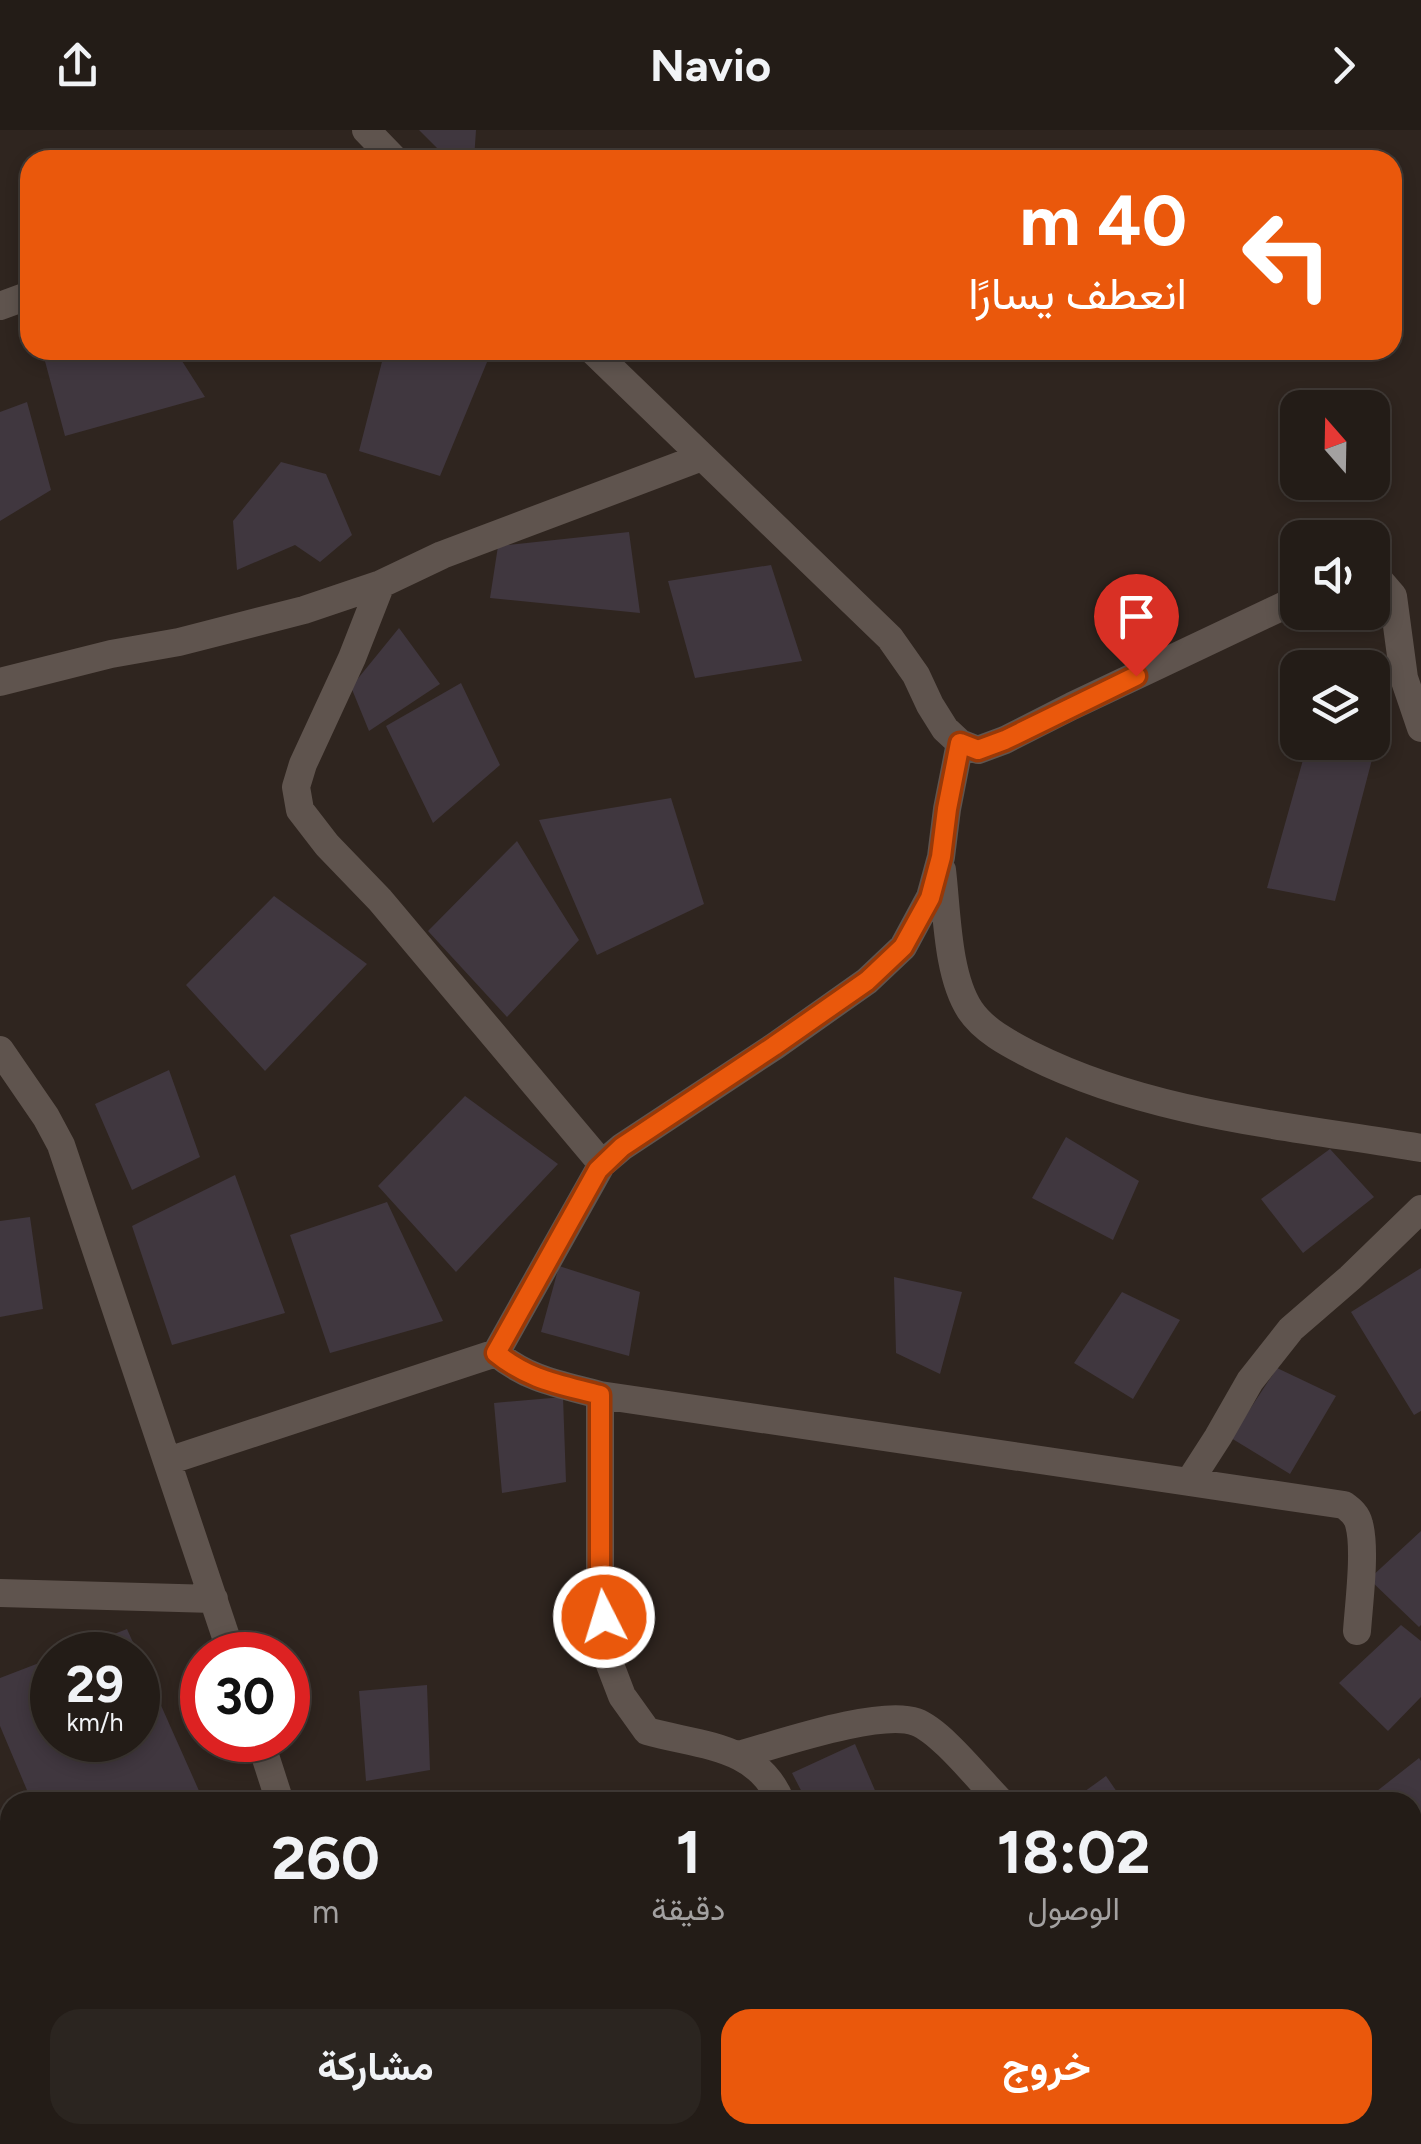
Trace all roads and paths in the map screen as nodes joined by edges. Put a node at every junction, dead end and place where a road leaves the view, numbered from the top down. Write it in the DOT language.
graph roads {
  1 [pos="366,130"];
  2 [pos="386,150"];
  3 [pos="602,360"];
  4 [pos="702,456"];
  5 [pos="380,584"];
  6 [pos="1390,592"];
  7 [pos="1280,608"];
  8 [pos="0,682"];
  9 [pos="1421,728"];
  10 [pos="960,743"];
  11 [pos="941,857"];
  12 [pos="0,1050"];
  13 [pos="1421,1148"];
  14 [pos="602,1164"];
  15 [pos="1421,1209"];
  16 [pos="496,1353"];
  17 [pos="600,1395"];
  18 [pos="168,1461"];
  19 [pos="1189,1482"];
  20 [pos="0,1593"];
  21 [pos="214,1599"];
  22 [pos="1358,1631"];
  23 [pos="225,1632"];
  24 [pos="739,1754"];
  25 [pos="267,1762"];
  26 [pos="277,1792"];
  27 [pos="776,1792"];
  28 [pos="992,1792"];
  1 -- 2 [label="street"];
  3 -- 4 [label="street"];
  4 -- 5 [label="street"];
  4 -- 10 [label="street"];
  5 -- 8 [label="street"];
  5 -- 14 [label="street"];
  6 -- 9 [label="street"];
  7 -- 10 [label="street"];
  10 -- 11 [label="street"];
  11 -- 13 [label="street"];
  11 -- 14 [label="street"];
  12 -- 18 [label="street"];
  14 -- 16 [label="street"];
  15 -- 19 [label="street"];
  16 -- 17 [label="street"];
  16 -- 18 [label="street"];
  17 -- 19 [label="street"];
  17 -- 24 [label="street"];
  18 -- 21 [label="street"];
  19 -- 22 [label="street"];
  20 -- 21 [label="street"];
  21 -- 23 [label="street"];
  24 -- 27 [label="street"];
  24 -- 28 [label="street"];
  25 -- 26 [label="street"];
}
